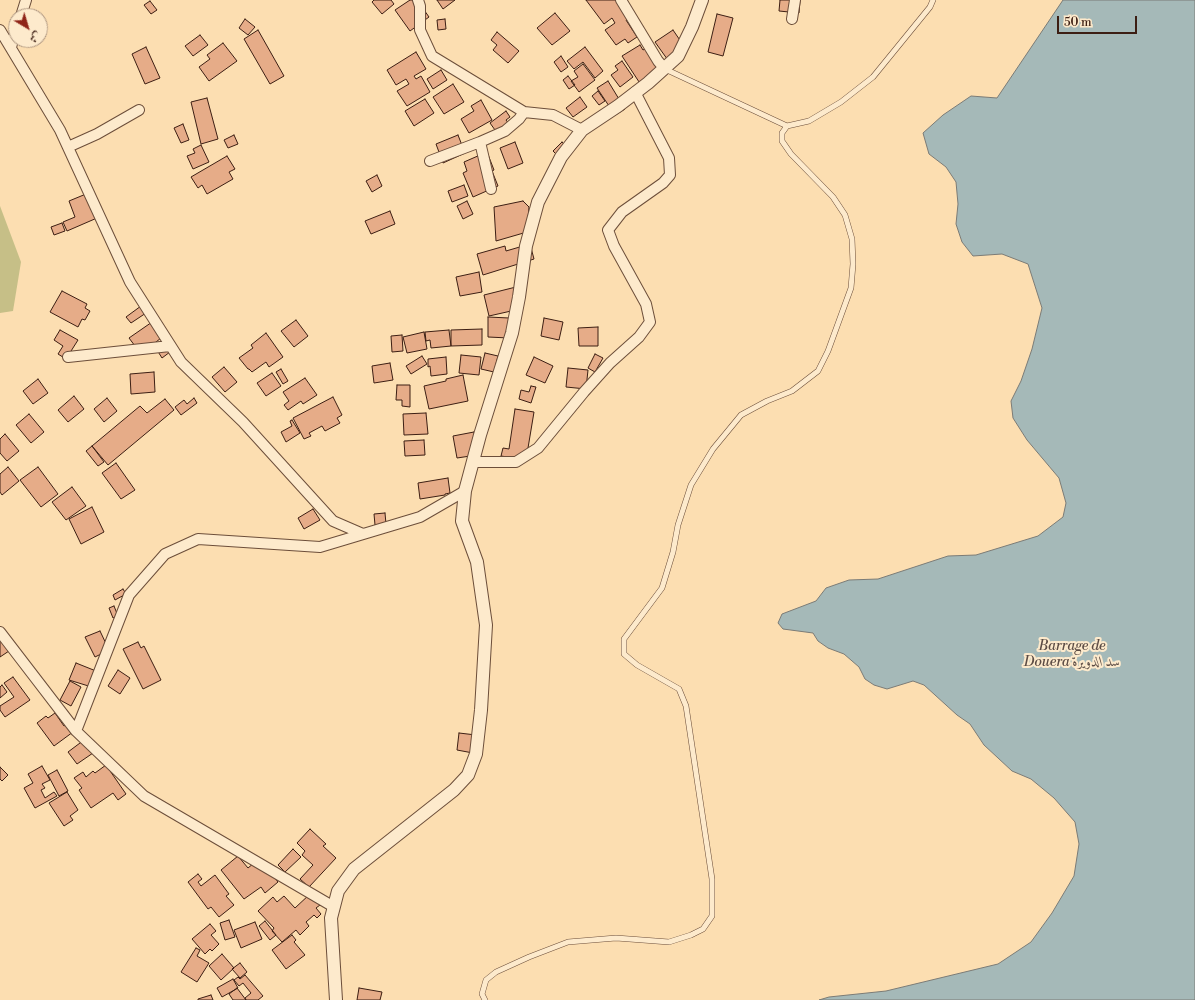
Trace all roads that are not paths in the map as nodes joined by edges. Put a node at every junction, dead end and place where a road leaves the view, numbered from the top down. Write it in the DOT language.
graph roads {
  1 [pos="418,0"];
  2 [pos="621,0"];
  3 [pos="702,0"];
  4 [pos="795,0"];
  5 [pos="933,0"];
  6 [pos="792,19"];
  7 [pos="0,30"];
  8 [pos="8,44"];
  9 [pos="11,48"];
  10 [pos="664,68"];
  11 [pos="636,92"];
  12 [pos="139,110"];
  13 [pos="524,112"];
  14 [pos="787,126"];
  15 [pos="582,130"];
  16 [pos="480,142"];
  17 [pos="68,147"];
  18 [pos="430,161"];
  19 [pos="491,189"];
  20 [pos="170,346"];
  21 [pos="68,357"];
  22 [pos="473,462"];
  23 [pos="465,491"];
  24 [pos="363,534"];
  25 [pos="0,632"];
  26 [pos="76,731"];
  27 [pos="334,907"];
  28 [pos="336,1000"];
  29 [pos="485,1000"];
  1 -- 13 [label="street"];
  2 -- 10 [label="street"];
  3 -- 10 [label="street"];
  4 -- 6 [label="street"];
  5 -- 14 [label="lane"];
  7 -- 8 [label="street"];
  9 -- 17 [label="street"];
  10 -- 11 [label="street"];
  10 -- 14 [label="lane"];
  11 -- 15 [label="street"];
  11 -- 22 [label="street"];
  12 -- 17 [label="street"];
  13 -- 15 [label="street"];
  13 -- 16 [label="street"];
  14 -- 29 [label="lane"];
  15 -- 22 [label="street"];
  16 -- 18 [label="street"];
  16 -- 19 [label="street"];
  17 -- 20 [label="street"];
  20 -- 21 [label="street"];
  20 -- 24 [label="street"];
  22 -- 23 [label="street"];
  23 -- 24 [label="street"];
  23 -- 27 [label="street"];
  24 -- 26 [label="street"];
  25 -- 26 [label="street"];
  26 -- 27 [label="street"];
  27 -- 28 [label="street"];
}
